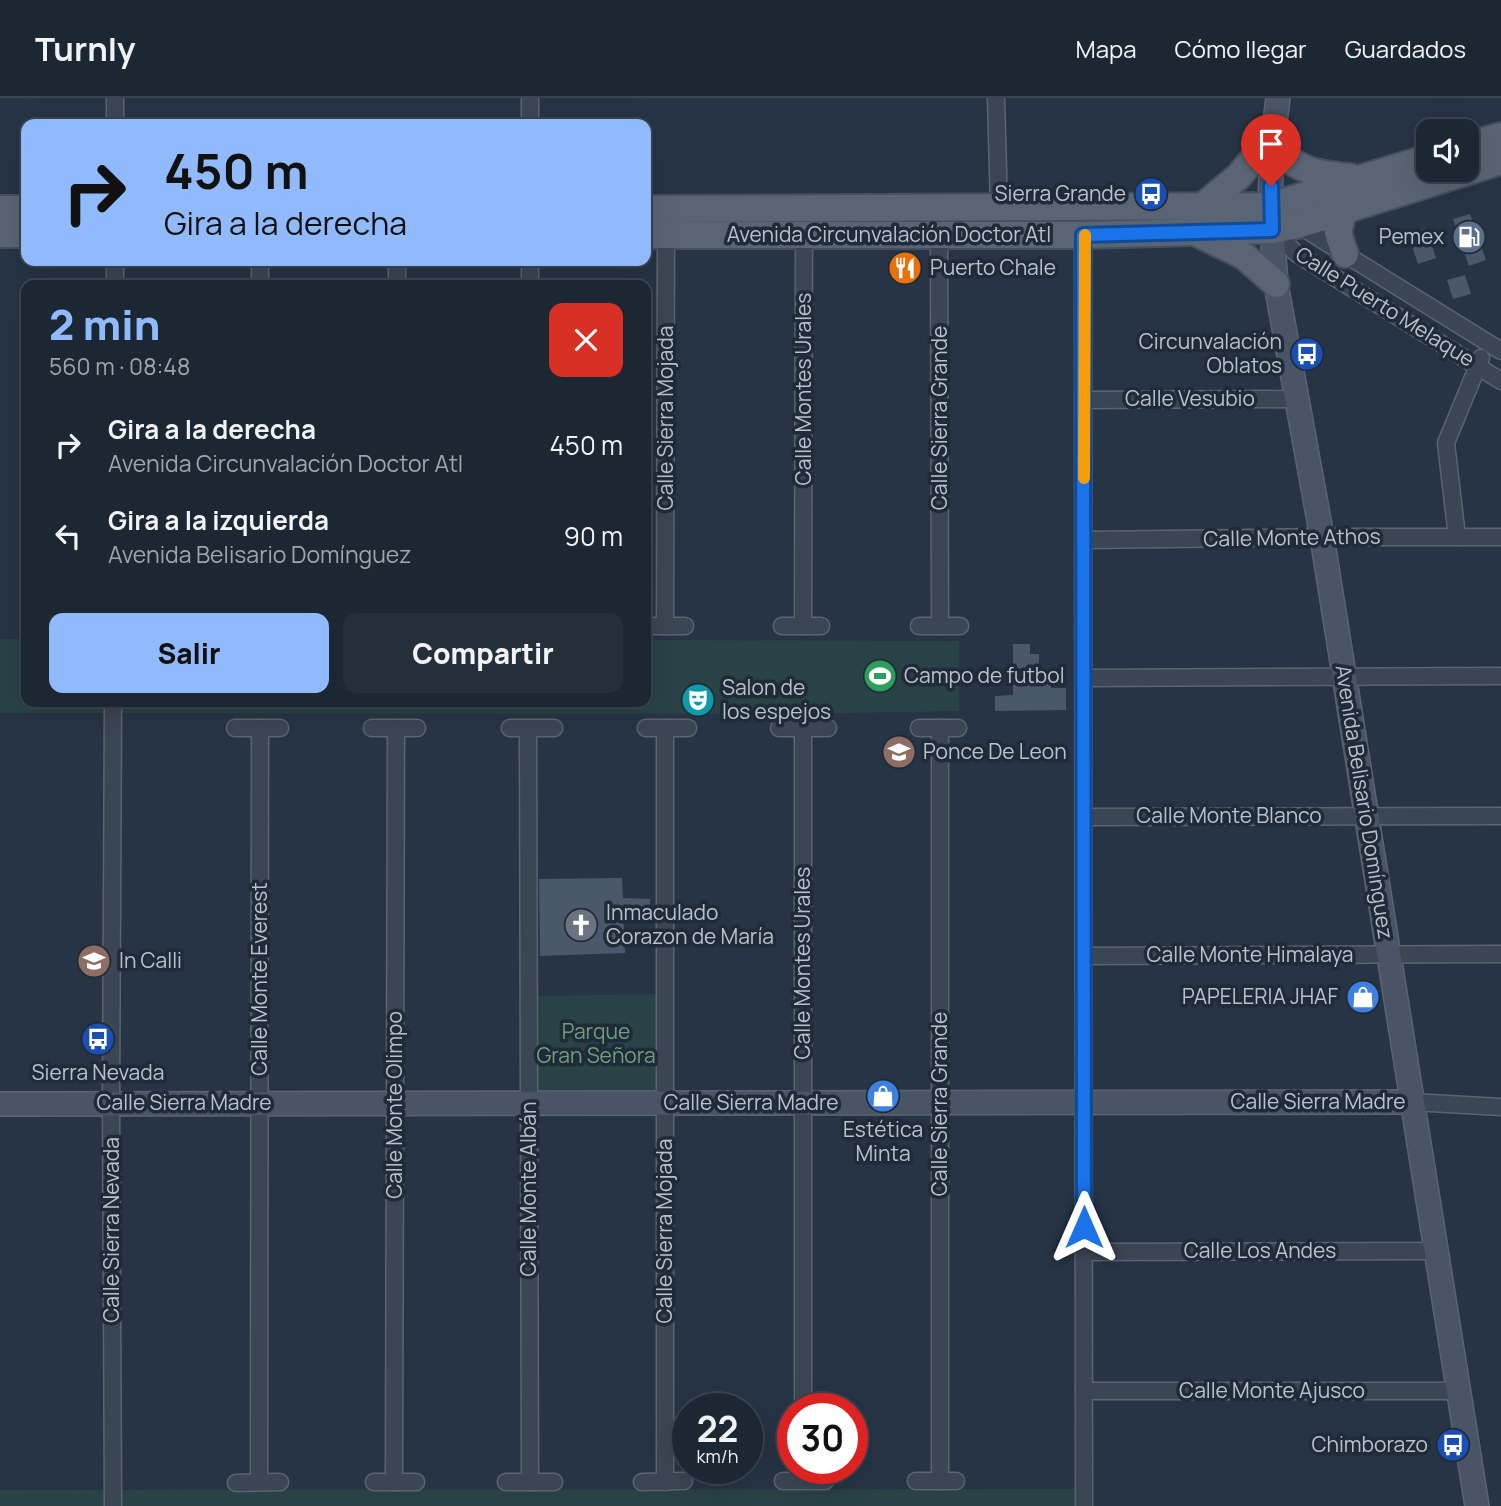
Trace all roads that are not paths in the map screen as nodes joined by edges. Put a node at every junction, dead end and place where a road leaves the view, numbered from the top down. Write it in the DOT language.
graph roads {
  1 [pos="115,98"];
  2 [pos="530,98"];
  3 [pos="996,98"];
  4 [pos="1278,98"];
  5 [pos="115,119"];
  6 [pos="530,119"];
  7 [pos="1501,136"];
  8 [pos="1273,140"];
  9 [pos="1479,142"];
  10 [pos="1416,162"];
  11 [pos="1501,162"];
  12 [pos="1363,178"];
  13 [pos="1203,206"];
  14 [pos="0,209"];
  15 [pos="21,209"];
  16 [pos="939,209"];
  17 [pos="999,209"];
  18 [pos="1343,211"];
  19 [pos="1271,218"];
  20 [pos="656,222"];
  21 [pos="1297,225"];
  22 [pos="1194,232"];
  23 [pos="0,234"];
  24 [pos="21,234"];
  25 [pos="804,235"];
  26 [pos="1083,235"];
  27 [pos="939,236"];
  28 [pos="1345,254"];
  29 [pos="1276,284"];
  30 [pos="1494,347"];
  31 [pos="1477,366"];
  32 [pos="1501,381"];
  33 [pos="1297,398"];
  34 [pos="1083,400"];
  35 [pos="1322,537"];
  36 [pos="1457,537"];
  37 [pos="1501,537"];
  38 [pos="1084,540"];
  39 [pos="651,626"];
  40 [pos="666,626"];
  41 [pos="685,626"];
  42 [pos="782,626"];
  43 [pos="803,626"];
  44 [pos="821,626"];
  45 [pos="919,626"];
  46 [pos="940,626"];
  47 [pos="960,626"];
  48 [pos="1344,675"];
  49 [pos="1501,676"];
  50 [pos="1084,678"];
  51 [pos="113,707"];
  52 [pos="688,727"];
  53 [pos="235,728"];
  54 [pos="260,728"];
  55 [pos="280,728"];
  56 [pos="372,728"];
  57 [pos="396,728"];
  58 [pos="417,728"];
  59 [pos="510,728"];
  60 [pos="528,728"];
  61 [pos="554,728"];
  62 [pos="646,728"];
  63 [pos="666,728"];
  64 [pos="779,728"];
  65 [pos="803,728"];
  66 [pos="828,728"];
  67 [pos="919,728"];
  68 [pos="940,728"];
  69 [pos="958,728"];
  70 [pos="1366,815"];
  71 [pos="1501,816"];
  72 [pos="1084,817"];
  73 [pos="1501,954"];
  74 [pos="1389,955"];
  75 [pos="1084,956"];
  76 [pos="940,1102"];
  77 [pos="1084,1102"];
  78 [pos="1412,1102"];
  79 [pos="260,1103"];
  80 [pos="395,1103"];
  81 [pos="529,1103"];
  82 [pos="665,1103"];
  83 [pos="803,1103"];
  84 [pos="0,1104"];
  85 [pos="111,1104"];
  86 [pos="1501,1107"];
  87 [pos="1436,1251"];
  88 [pos="1084,1252"];
  89 [pos="1084,1391"];
  90 [pos="1459,1391"];
  91 [pos="803,1393"];
  92 [pos="916,1481"];
  93 [pos="259,1482"];
  94 [pos="280,1482"];
  95 [pos="374,1482"];
  96 [pos="394,1482"];
  97 [pos="416,1482"];
  98 [pos="506,1482"];
  99 [pos="530,1482"];
  100 [pos="554,1482"];
  101 [pos="642,1482"];
  102 [pos="665,1482"];
  103 [pos="672,1482"];
  104 [pos="236,1483"];
  105 [pos="113,1506"];
  106 [pos="1084,1506"];
  107 [pos="1477,1506"];
  1 -- 5 [label="street"];
  2 -- 6 [label="street"];
  3 -- 17 [label="street"];
  4 -- 8 [label="street, Avenida Belisario Domínguez"];
  7 -- 9 [label="main road"];
  8 -- 12 [label="main road"];
  8 -- 13 [label="main road"];
  8 -- 19 [label="street, Avenida Belisario Domínguez"];
  10 -- 12 [label="main road, Avenida Circunvalación Doctor Atl"];
  11 -- 18 [label="main road, Avenida Circunvalación Doctor Atl"];
  12 -- 19 [label="main road, Avenida Circunvalación Doctor Atl"];
  13 -- 17 [label="main road, Avenida Circunvalación Doctor Atl"];
  13 -- 19 [label="main road, Avenida Circunvalación Doctor Atl"];
  14 -- 15 [label="main road"];
  16 -- 17 [label="main road, Avenida Circunvalación Doctor Atl"];
  16 -- 20 [label="main road, Avenida Circunvalación Doctor Atl"];
  16 -- 27 [label="street, Calle Sierra Grande"];
  18 -- 21 [label="main road, Avenida Circunvalación Doctor Atl"];
  18 -- 28 [label="main road"];
  19 -- 21 [label="main road, Avenida Circunvalación Doctor Atl"];
  19 -- 22 [label="main road, Avenida Circunvalación Doctor Atl"];
  19 -- 29 [label="street, Avenida Belisario Domínguez"];
  19 -- 31 [label="street, Calle Puerto Melaque"];
  20 -- 25 [label="main road, Avenida Circunvalación Doctor Atl"];
  20 -- 40 [label="street, Calle Sierra Mojada"];
  21 -- 28 [label="street, Calle Puerto Melaque"];
  22 -- 26 [label="main road, Avenida Circunvalación Doctor Atl"];
  22 -- 29 [label="main road"];
  23 -- 24 [label="main road"];
  25 -- 27 [label="main road, Avenida Circunvalación Doctor Atl"];
  25 -- 43 [label="street, Calle Montes Urales"];
  26 -- 27 [label="main road, Avenida Circunvalación Doctor Atl"];
  26 -- 34 [label="street"];
  27 -- 46 [label="street, Calle Sierra Grande"];
  28 -- 30 [label="street, Calle Puerto Melaque"];
  29 -- 33 [label="street, Avenida Belisario Domínguez"];
  30 -- 31 [label="street"];
  31 -- 32 [label="street, Calle Puerto Melaque"];
  31 -- 36 [label="street"];
  33 -- 34 [label="street, Calle Vesubio"];
  33 -- 35 [label="street, Avenida Belisario Domínguez"];
  34 -- 38 [label="street"];
  35 -- 36 [label="street, Calle Monte Athos"];
  35 -- 38 [label="street, Calle Monte Athos"];
  35 -- 48 [label="street, Avenida Belisario Domínguez"];
  36 -- 37 [label="street, Calle Monte Athos"];
  38 -- 50 [label="street"];
  39 -- 40 [label="street"];
  40 -- 41 [label="street"];
  42 -- 43 [label="street"];
  43 -- 44 [label="street"];
  45 -- 46 [label="street"];
  46 -- 47 [label="street"];
  48 -- 49 [label="street"];
  48 -- 50 [label="street"];
  48 -- 70 [label="street, Avenida Belisario Domínguez"];
  50 -- 72 [label="street"];
  51 -- 85 [label="street, Calle Sierra Nevada"];
  52 -- 63 [label="street"];
  53 -- 54 [label="street"];
  54 -- 55 [label="street"];
  54 -- 79 [label="street, Calle Monte Everest"];
  56 -- 57 [label="street"];
  57 -- 58 [label="street"];
  57 -- 80 [label="street, Calle Monte Olimpo"];
  59 -- 60 [label="street"];
  60 -- 61 [label="street"];
  60 -- 81 [label="street, Calle Monte Albán"];
  62 -- 63 [label="street"];
  63 -- 82 [label="street, Calle Sierra Mojada"];
  64 -- 65 [label="street"];
  65 -- 66 [label="street"];
  65 -- 83 [label="street, Calle Montes Urales"];
  67 -- 68 [label="street"];
  68 -- 69 [label="street"];
  68 -- 76 [label="street, Calle Sierra Grande"];
  70 -- 71 [label="street, Calle Monte Blanco"];
  70 -- 72 [label="street, Calle Monte Blanco"];
  70 -- 74 [label="street, Avenida Belisario Domínguez"];
  72 -- 75 [label="street"];
  73 -- 74 [label="street, Calle Monte Himalaya"];
  74 -- 75 [label="street, Calle Monte Himalaya"];
  74 -- 78 [label="street, Avenida Belisario Domínguez"];
  75 -- 77 [label="street"];
  76 -- 77 [label="street, Calle Sierra Madre"];
  76 -- 83 [label="street, Calle Sierra Madre"];
  76 -- 92 [label="street, Calle Sierra Grande"];
  77 -- 78 [label="street, Calle Sierra Madre"];
  77 -- 88 [label="street"];
  78 -- 86 [label="street, Calle Sierra Madre"];
  78 -- 87 [label="street, Avenida Belisario Domínguez"];
  79 -- 80 [label="street, Calle Sierra Madre"];
  79 -- 85 [label="street, Calle Sierra Madre"];
  79 -- 93 [label="street, Calle Monte Everest"];
  80 -- 81 [label="street, Calle Sierra Madre"];
  80 -- 96 [label="street, Calle Monte Olimpo"];
  81 -- 82 [label="street, Calle Sierra Madre"];
  81 -- 99 [label="street, Calle Monte Albán"];
  82 -- 83 [label="street, Calle Sierra Madre"];
  82 -- 102 [label="street, Calle Sierra Mojada"];
  83 -- 91 [label="street, Calle Montes Urales"];
  84 -- 85 [label="street, Calle Sierra Madre"];
  85 -- 105 [label="street, Calle Sierra Nevada"];
  87 -- 88 [label="street, Calle Los Andes"];
  87 -- 90 [label="street, Avenida Belisario Domínguez"];
  88 -- 89 [label="street"];
  89 -- 90 [label="street, Calle Monte Ajusco"];
  89 -- 106 [label="street"];
  90 -- 107 [label="street, Avenida Belisario Domínguez"];
  93 -- 94 [label="street"];
  93 -- 104 [label="street"];
  95 -- 96 [label="street"];
  96 -- 97 [label="street"];
  98 -- 99 [label="street"];
  99 -- 100 [label="street"];
  101 -- 102 [label="street"];
  102 -- 103 [label="street"];
}
